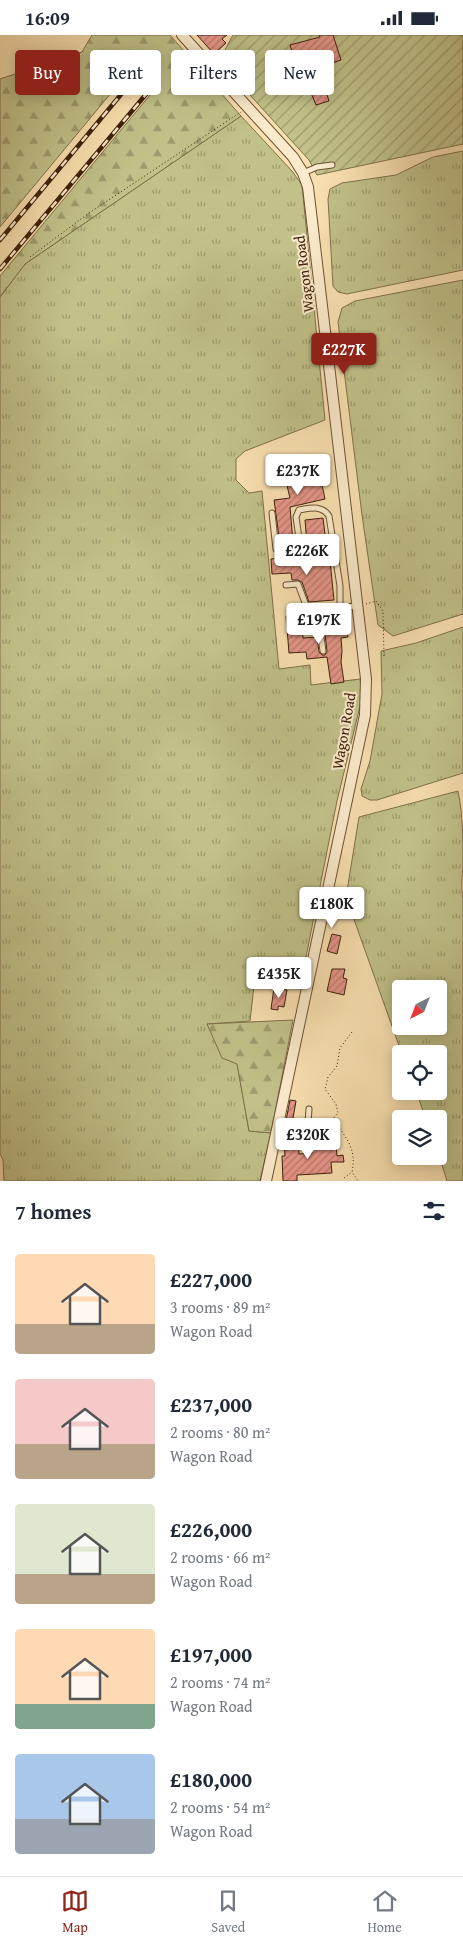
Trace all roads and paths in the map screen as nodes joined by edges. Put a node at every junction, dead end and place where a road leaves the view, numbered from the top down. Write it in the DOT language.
graph roads {
  1 [pos="182,35"];
  2 [pos="247,107"];
  3 [pos="332,165"];
  4 [pos="303,173"];
  5 [pos="30,257"];
  6 [pos="272,513"];
  7 [pos="300,545"];
  8 [pos="334,553"];
  9 [pos="286,585"];
  10 [pos="358,606"];
  11 [pos="340,608"];
  12 [pos="317,609"];
  13 [pos="323,651"];
  14 [pos="384,656"];
  15 [pos="352,1032"];
  16 [pos="309,1109"];
  17 [pos="333,1119"];
  18 [pos="276,1137"];
  19 [pos="321,1141"];
  20 [pos="352,1172"];
  21 [pos="344,1178"];
  22 [pos="266,1181"];
  23 [pos="358,1181"];
  1 -- 2 [label="street, Wagon Road"];
  2 -- 4 [label="street, Wagon Road"];
  2 -- 5 [label="path"];
  3 -- 4 [label="lane"];
  4 -- 10 [label="street, Wagon Road"];
  6 -- 7 [label="lane"];
  7 -- 8 [label="lane"];
  7 -- 8 [label="lane"];
  8 -- 11 [label="lane"];
  9 -- 12 [label="lane"];
  10 -- 11 [label="lane"];
  10 -- 14 [label="path"];
  10 -- 18 [label="street, Wagon Road"];
  11 -- 12 [label="lane"];
  12 -- 13 [label="lane"];
  15 -- 17 [label="path"];
  16 -- 18 [label="lane"];
  17 -- 19 [label="path"];
  17 -- 20 [label="path"];
  18 -- 22 [label="street, Wagon Road"];
  20 -- 21 [label="path"];
  20 -- 23 [label="path"];
}
